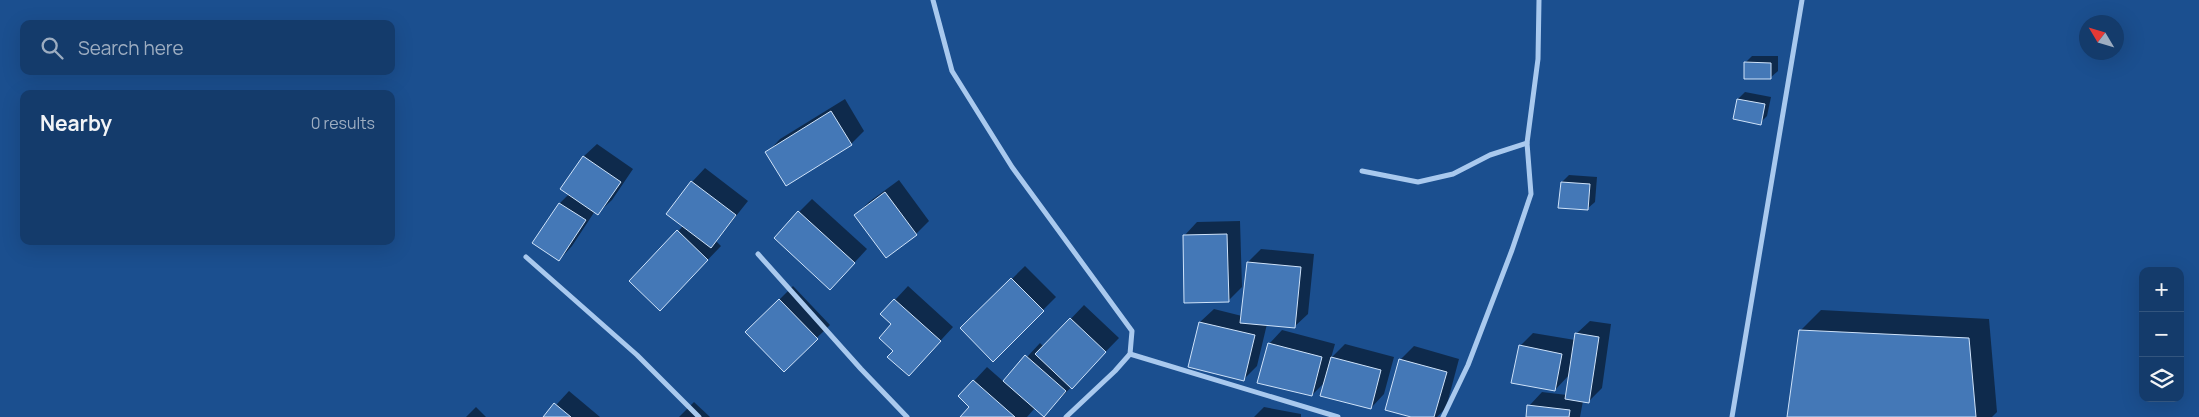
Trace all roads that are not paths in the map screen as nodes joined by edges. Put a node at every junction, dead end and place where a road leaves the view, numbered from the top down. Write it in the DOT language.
graph roads {
  1 [pos="933,0"];
  2 [pos="1539,0"];
  3 [pos="1802,0"];
  4 [pos="1527,143"];
  5 [pos="1362,171"];
  6 [pos="758,254"];
  7 [pos="526,258"];
  8 [pos="1130,354"];
  9 [pos="699,417"];
  10 [pos="907,417"];
  11 [pos="1066,417"];
  12 [pos="1338,417"];
  13 [pos="1443,417"];
  14 [pos="1732,417"];
  1 -- 8 [label="street"];
  2 -- 4 [label="street"];
  3 -- 14 [label="street"];
  4 -- 5 [label="street"];
  4 -- 13 [label="street"];
  6 -- 10 [label="street"];
  7 -- 9 [label="street"];
  8 -- 11 [label="street"];
  8 -- 12 [label="street"];
}
